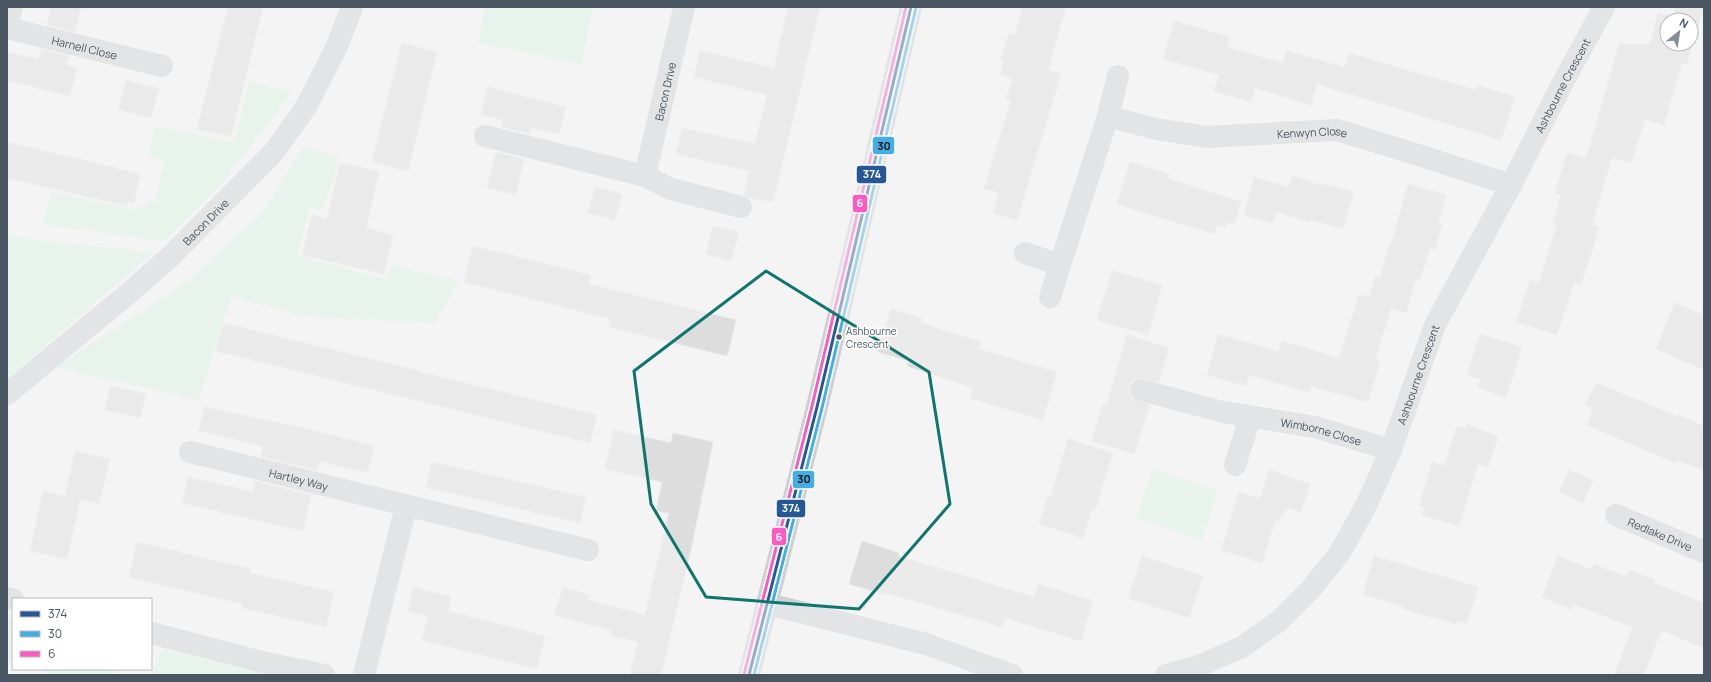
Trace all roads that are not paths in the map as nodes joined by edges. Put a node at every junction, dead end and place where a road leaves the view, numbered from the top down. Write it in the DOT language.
graph roads {
  1 [pos="12,7"];
  2 [pos="352,7"];
  3 [pos="684,7"];
  4 [pos="911,7"];
  5 [pos="1604,7"];
  6 [pos="7,24"];
  7 [pos="7,28"];
  8 [pos="162,66"];
  9 [pos="1118,76"];
  10 [pos="1108,116"];
  11 [pos="485,136"];
  12 [pos="645,176"];
  13 [pos="1511,185"];
  14 [pos="741,207"];
  15 [pos="1025,253"];
  16 [pos="1060,265"];
  17 [pos="1050,297"];
  18 [pos="1141,390"];
  19 [pos="7,394"];
  20 [pos="1250,418"];
  21 [pos="1391,450"];
  22 [pos="190,452"];
  23 [pos="1235,465"];
  24 [pos="406,506"];
  25 [pos="1616,516"];
  26 [pos="588,550"];
  27 [pos="1704,552"];
  28 [pos="768,604"];
  29 [pos="152,633"];
  30 [pos="324,675"];
  31 [pos="364,675"];
  32 [pos="748,675"];
  33 [pos="1012,675"];
  34 [pos="1166,675"];
  1 -- 6 [label="street"];
  2 -- 19 [label="street, Bacon Drive"];
  3 -- 12 [label="street, Bacon Drive"];
  4 -- 28 [label="street"];
  5 -- 13 [label="street, Ashbourne Crescent"];
  7 -- 8 [label="street, Harnell Close"];
  9 -- 10 [label="street"];
  10 -- 13 [label="street, Kenwyn Close"];
  10 -- 16 [label="street"];
  11 -- 12 [label="street"];
  12 -- 14 [label="street"];
  13 -- 21 [label="street, Ashbourne Crescent"];
  15 -- 16 [label="street"];
  16 -- 17 [label="street"];
  18 -- 20 [label="street, Wimborne Close"];
  20 -- 21 [label="street, Wimborne Close"];
  20 -- 23 [label="street"];
  21 -- 34 [label="street, Ashbourne Crescent"];
  22 -- 24 [label="street, Hartley Way"];
  24 -- 26 [label="street, Hartley Way"];
  24 -- 31 [label="street"];
  25 -- 27 [label="street, Redlake Drive"];
  28 -- 32 [label="street"];
  28 -- 33 [label="street"];
  29 -- 30 [label="street"];
}
